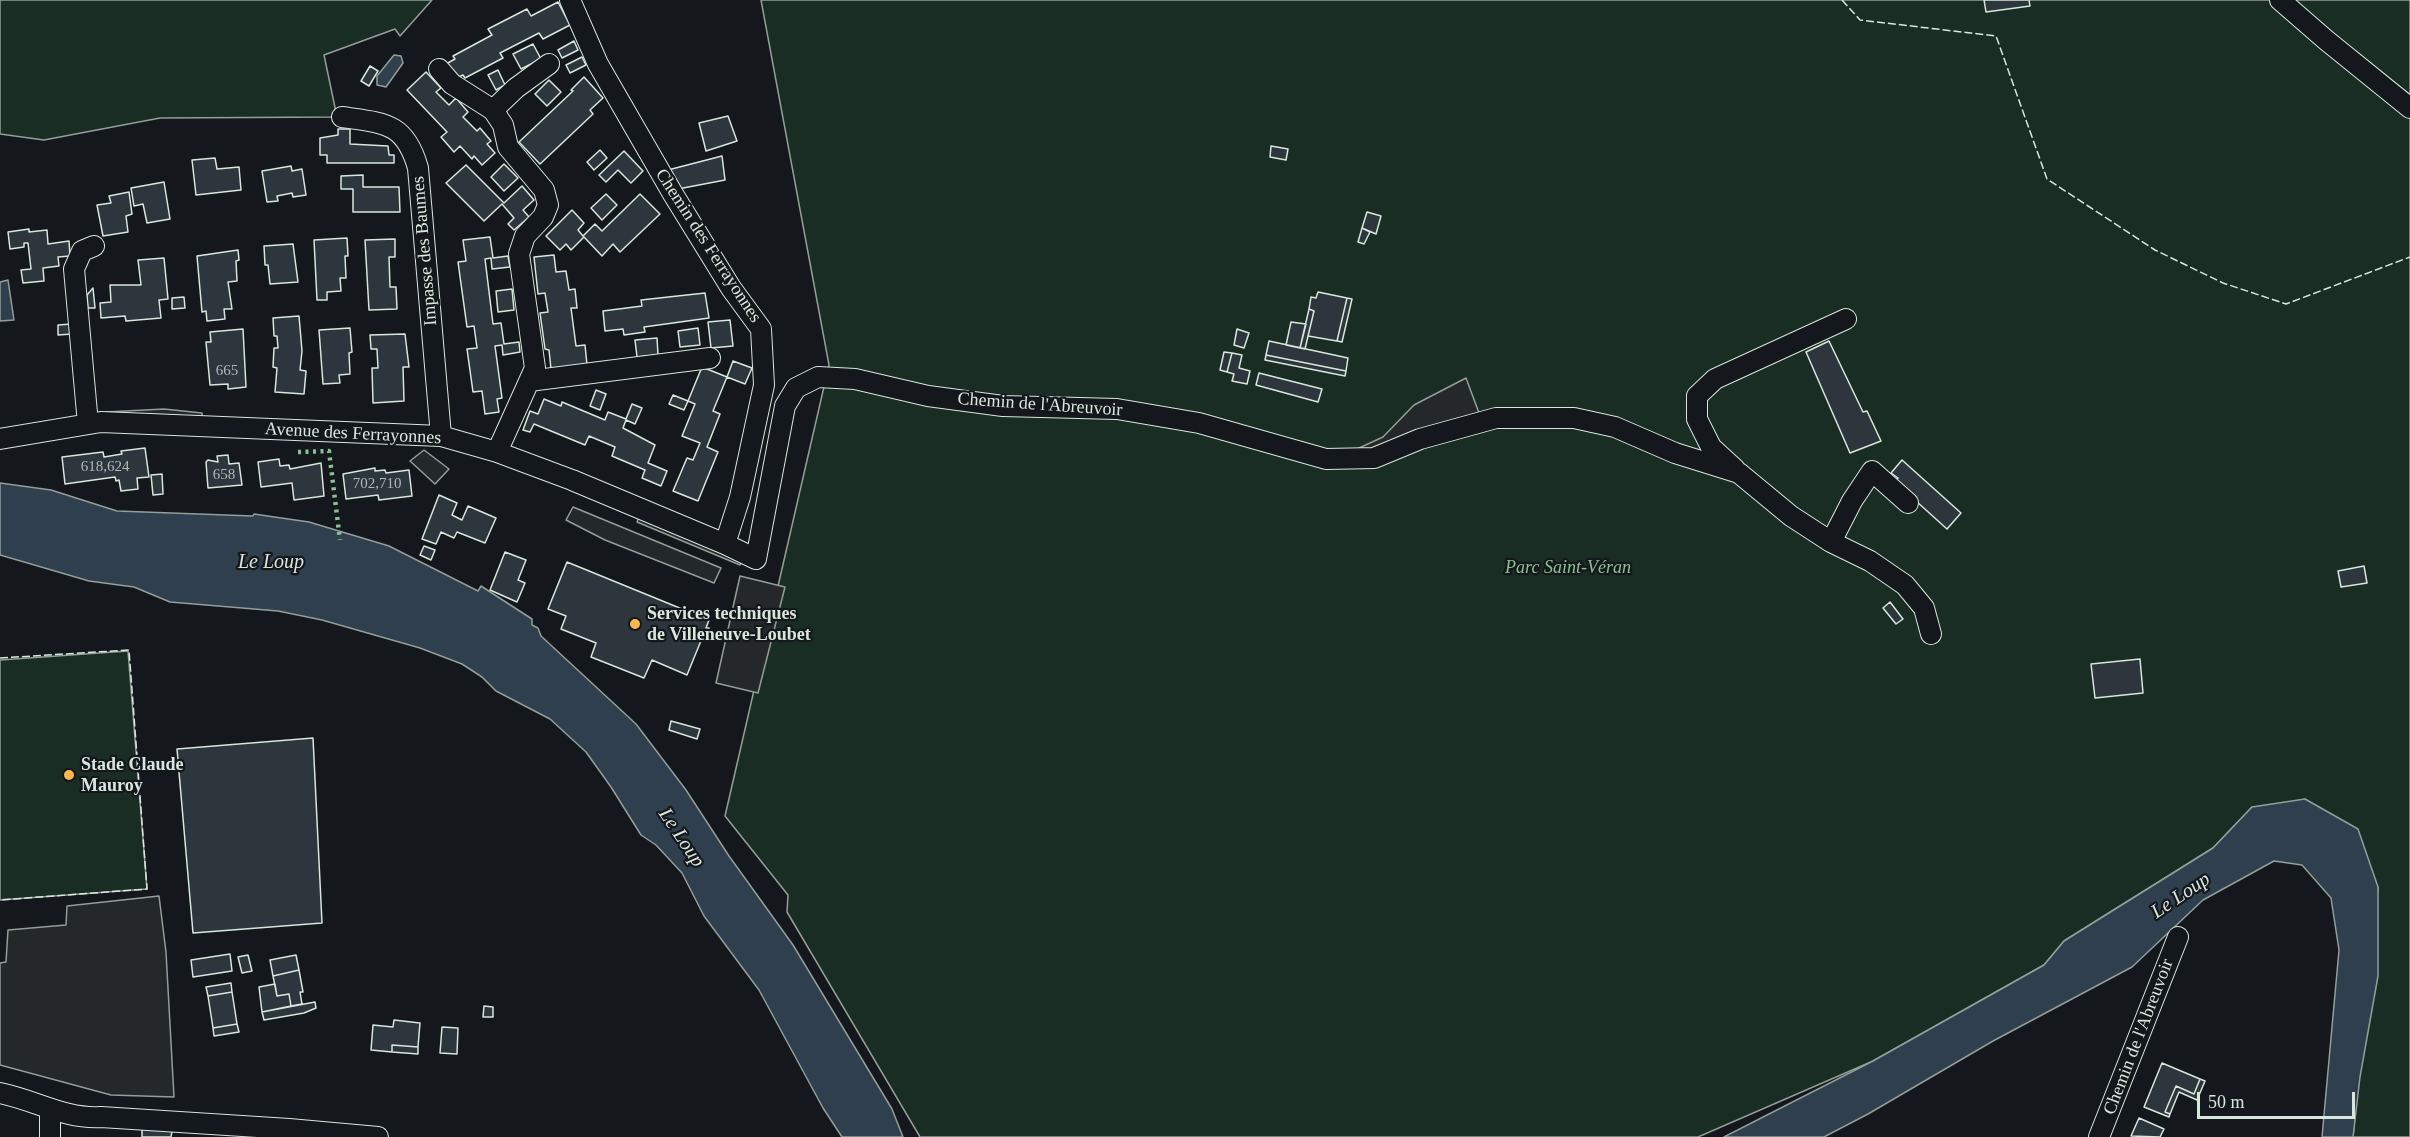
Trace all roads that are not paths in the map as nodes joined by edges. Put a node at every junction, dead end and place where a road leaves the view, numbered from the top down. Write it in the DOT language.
graph roads {
  1 [pos="570,0"];
  2 [pos="2280,0"];
  3 [pos="549,64"];
  4 [pos="439,69"];
  5 [pos="2410,108"];
  6 [pos="493,110"];
  7 [pos="342,117"];
  8 [pos="94,246"];
  9 [pos="1846,319"];
  10 [pos="710,358"];
  11 [pos="529,381"];
  12 [pos="88,424"];
  13 [pos="441,436"];
  14 [pos="0,439"];
  15 [pos="497,453"];
  16 [pos="1739,473"];
  17 [pos="1908,503"];
  18 [pos="1831,542"];
  19 [pos="725,544"];
  20 [pos="756,559"];
  21 [pos="1931,634"];
  22 [pos="2178,937"];
  23 [pos="0,1093"];
  24 [pos="50,1110"];
  25 [pos="50,1137"];
  26 [pos="378,1137"];
  27 [pos="2099,1137"];
  1 -- 19 [label="street, Chemin des Ferrayonnes"];
  2 -- 5 [label="street"];
  3 -- 6 [label="street"];
  4 -- 6 [label="street"];
  6 -- 11 [label="street"];
  7 -- 13 [label="street, Impasse des Baumes"];
  8 -- 12 [label="street"];
  9 -- 16 [label="street"];
  10 -- 11 [label="street"];
  11 -- 15 [label="street"];
  12 -- 13 [label="street, Avenue des Ferrayonnes"];
  12 -- 14 [label="street, Avenue des Ferrayonnes"];
  13 -- 15 [label="street, Avenue des Ferrayonnes"];
  15 -- 19 [label="street, Avenue des Ferrayonnes"];
  16 -- 18 [label="street"];
  16 -- 20 [label="street, Chemin de l'Abreuvoir"];
  17 -- 18 [label="street"];
  18 -- 21 [label="street"];
  19 -- 20 [label="street, Avenue des Ferrayonnes"];
  22 -- 27 [label="street, Chemin de l'Abreuvoir"];
  23 -- 24 [label="street"];
  24 -- 25 [label="street"];
  24 -- 26 [label="street"];
}
